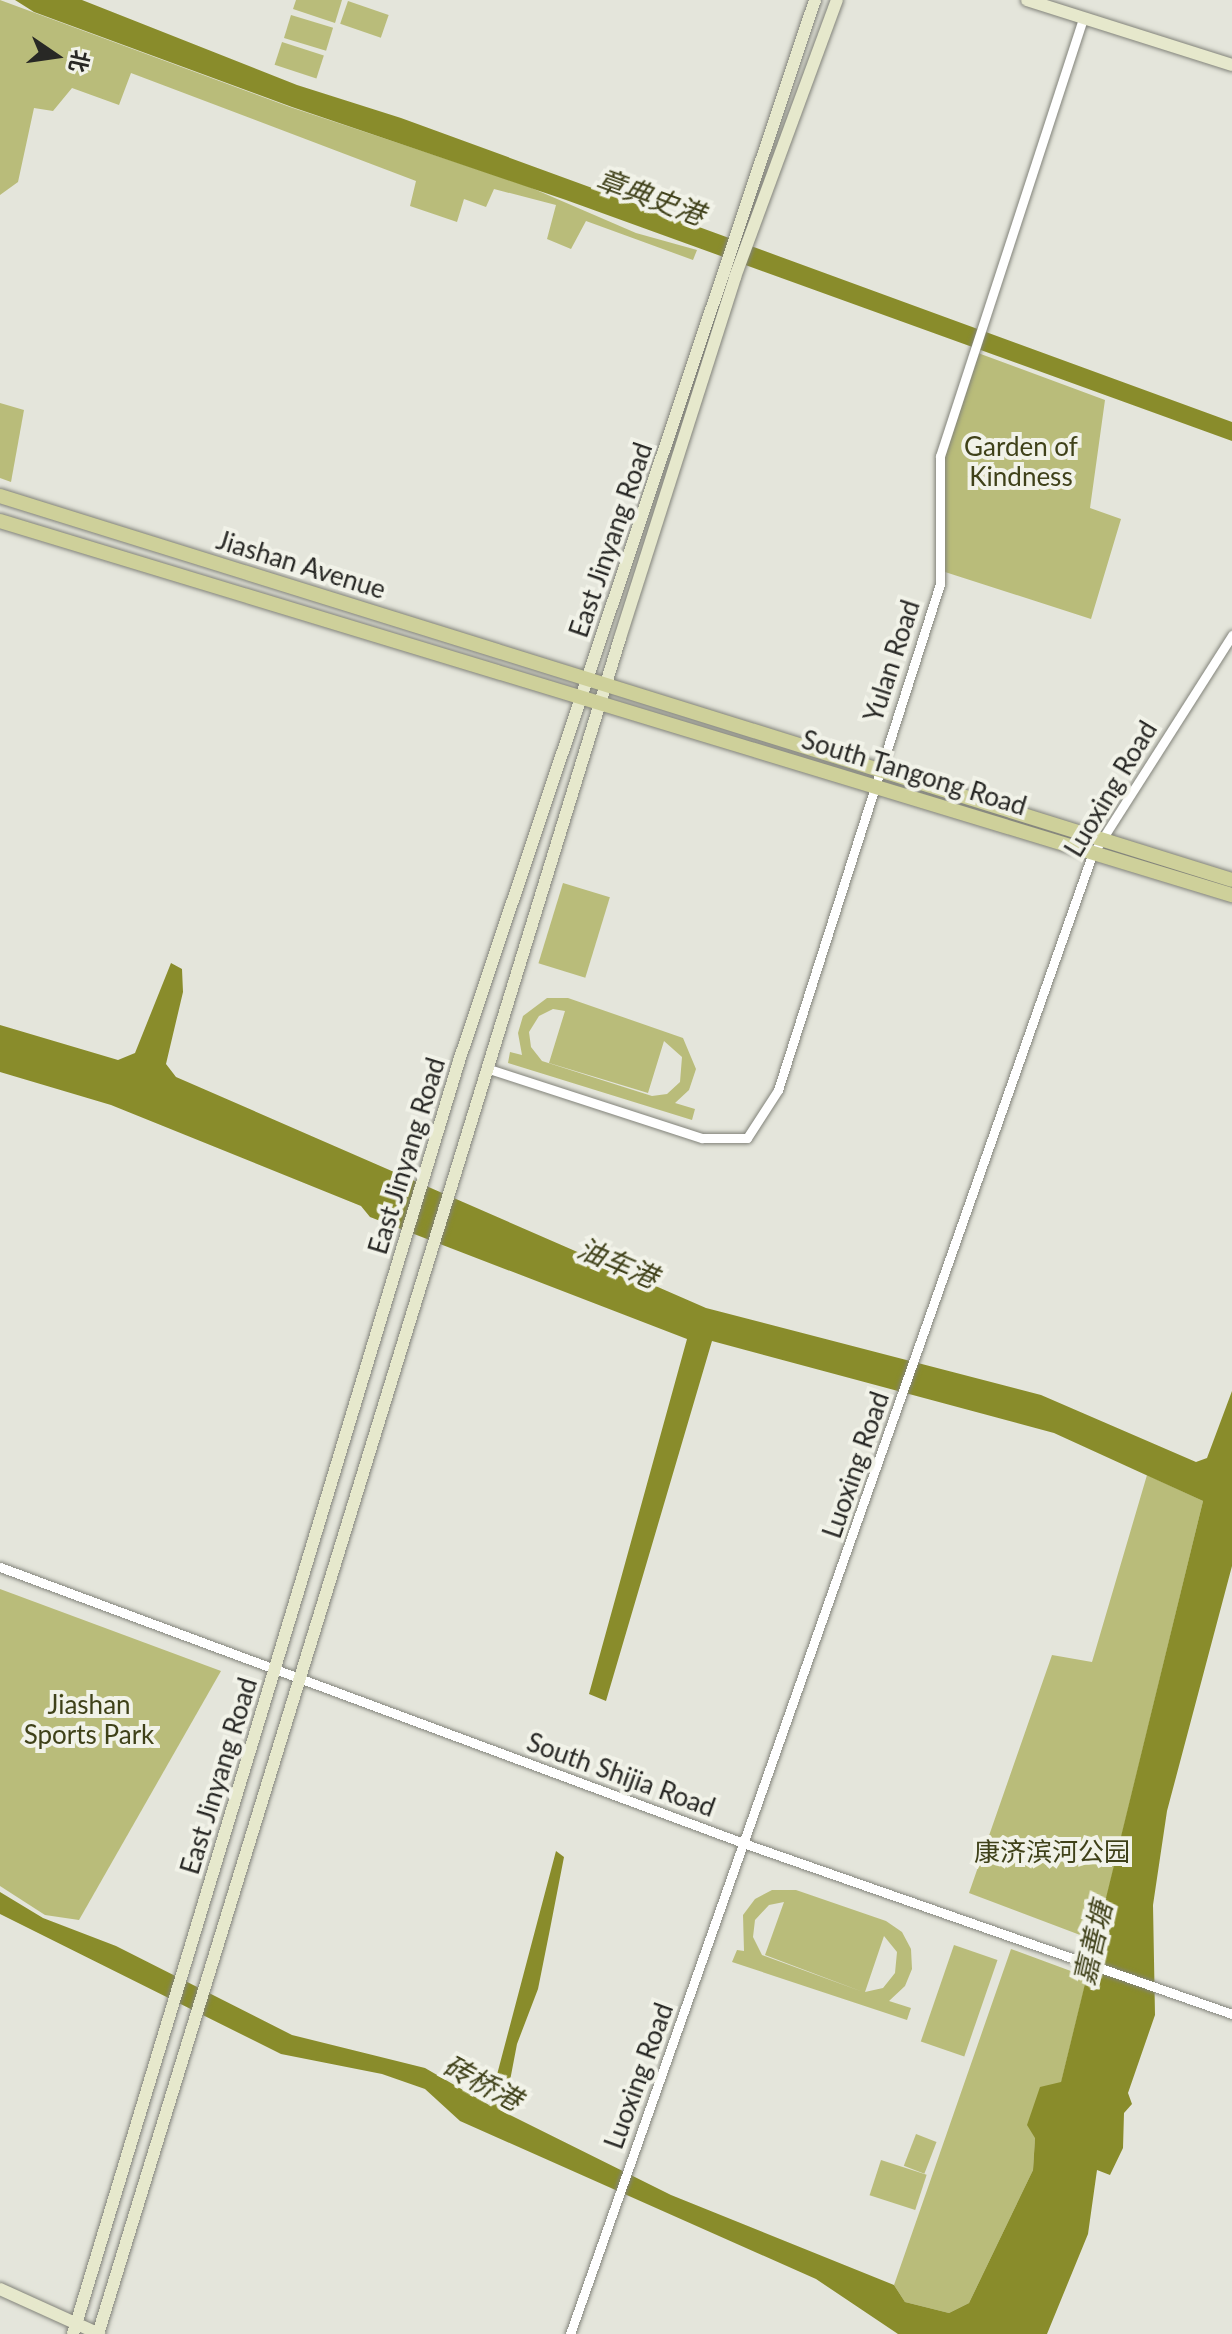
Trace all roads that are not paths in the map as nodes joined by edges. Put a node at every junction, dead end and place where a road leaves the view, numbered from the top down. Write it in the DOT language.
graph roads {
  1 [pos="815,0"];
  2 [pos="837,0"];
  3 [pos="1027,0"];
  4 [pos="1083,18"];
  5 [pos="1232,65"];
  6 [pos="745,227"];
  7 [pos="729,274"];
  8 [pos="0,496"];
  9 [pos="0,521"];
  10 [pos="1232,635"];
  11 [pos="587,680"];
  12 [pos="605,685"];
  13 [pos="580,699"];
  14 [pos="599,704"];
  15 [pos="880,769"];
  16 [pos="875,784"];
  17 [pos="1102,841"];
  18 [pos="1092,855"];
  19 [pos="1232,880"];
  20 [pos="1232,895"];
  21 [pos="486,1068"];
  22 [pos="0,1567"];
  23 [pos="274,1671"];
  24 [pos="295,1680"];
  25 [pos="746,1844"];
  26 [pos="1232,2014"];
  27 [pos="0,2289"];
  28 [pos="75,2329"];
  29 [pos="98,2334"];
  30 [pos="570,2334"];
  1 -- 6 [label="main road, East Jinyang Road"];
  2 -- 6 [label="main road, East Jinyang Road"];
  3 -- 4 [label="main road"];
  4 -- 5 [label="main road"];
  4 -- 15 [label="street, Yulan Road"];
  6 -- 7 [label="main road, East Jinyang Road"];
  7 -- 11 [label="main road, East Jinyang Road"];
  7 -- 12 [label="main road, East Jinyang Road"];
  8 -- 11 [label="main road, Jiashan Avenue"];
  9 -- 13 [label="main road, Jiashan Avenue"];
  10 -- 17 [label="street, Luoxing Road"];
  11 -- 12 [label="main road, South Tangong Road"];
  11 -- 13 [label="main road, East Jinyang Road"];
  12 -- 14 [label="main road, East Jinyang Road"];
  12 -- 15 [label="main road, South Tangong Road"];
  13 -- 14 [label="main road, South Tangong Road"];
  13 -- 23 [label="main road, East Jinyang Road"];
  14 -- 16 [label="main road, South Tangong Road"];
  14 -- 21 [label="main road, East Jinyang Road"];
  15 -- 16 [label="street, Yulan Road"];
  15 -- 17 [label="main road, South Tangong Road"];
  16 -- 18 [label="main road, South Tangong Road"];
  16 -- 21 [label="street, Yulan Road"];
  17 -- 18 [label="street, Luoxing Road"];
  17 -- 19 [label="main road, South Tangong Road"];
  18 -- 20 [label="main road, South Tangong Road"];
  18 -- 25 [label="street, Luoxing Road"];
  21 -- 24 [label="main road, East Jinyang Road"];
  22 -- 23 [label="street, South Shijia Road"];
  23 -- 24 [label="street, South Shijia Road"];
  23 -- 28 [label="main road, East Jinyang Road"];
  24 -- 25 [label="street, South Shijia Road"];
  24 -- 29 [label="main road, East Jinyang Road"];
  25 -- 26 [label="street, South Shijia Road"];
  25 -- 30 [label="street, Luoxing Road"];
  27 -- 28 [label="main road"];
  28 -- 29 [label="main road"];
}
